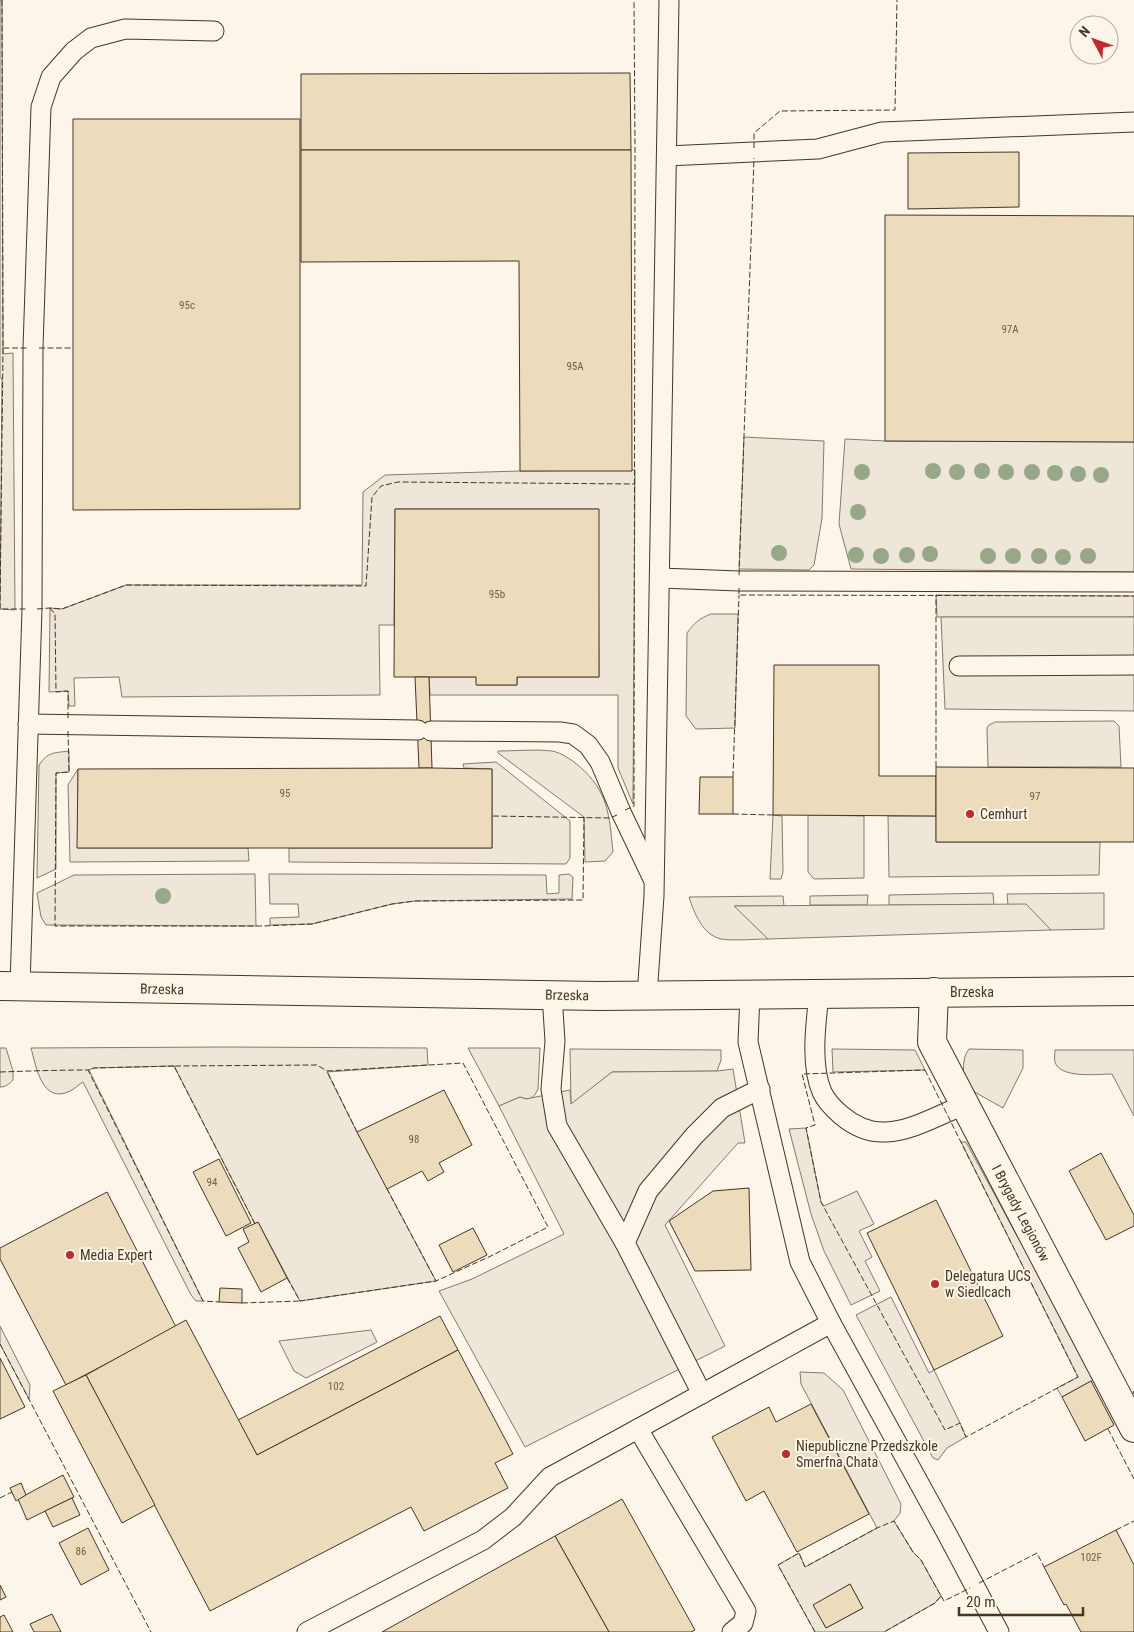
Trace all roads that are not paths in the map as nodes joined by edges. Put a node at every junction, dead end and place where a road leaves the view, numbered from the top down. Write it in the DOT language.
graph roads {
  1 [pos="669,0"];
  2 [pos="214,31"];
  3 [pos="1134,122"];
  4 [pos="666,156"];
  5 [pos="660,578"];
  6 [pos="1134,582"];
  7 [pos="1134,665"];
  8 [pos="959,666"];
  9 [pos="28,724"];
  10 [pos="654,882"];
  11 [pos="10,986"];
  12 [pos="1134,991"];
  13 [pos="934,992"];
  14 [pos="819,994"];
  15 [pos="552,995"];
  16 [pos="750,995"];
  17 [pos="647,996"];
  18 [pos="760,1088"];
  19 [pos="965,1106"];
  20 [pos="625,1243"];
  21 [pos="831,1324"];
  22 [pos="702,1394"];
  23 [pos="1134,1428"];
  24 [pos="638,1429"];
  25 [pos="307,1632"];
  26 [pos="732,1632"];
  27 [pos="999,1632"];
  1 -- 4 [label="lane"];
  2 -- 9 [label="lane"];
  3 -- 4 [label="lane"];
  4 -- 5 [label="lane"];
  5 -- 6 [label="lane"];
  5 -- 10 [label="lane"];
  7 -- 8 [label="lane"];
  9 -- 10 [label="lane"];
  9 -- 11 [label="lane"];
  10 -- 17 [label="lane"];
  11 -- 15 [label="main road, Brzeska"];
  12 -- 13 [label="main road, Brzeska"];
  13 -- 14 [label="main road, Brzeska"];
  13 -- 19 [label="main road, I Brygady Legionów"];
  14 -- 16 [label="main road, Brzeska"];
  14 -- 19 [label="lane"];
  15 -- 17 [label="main road, Brzeska"];
  15 -- 20 [label="lane"];
  16 -- 17 [label="main road, Brzeska"];
  16 -- 18 [label="lane"];
  18 -- 20 [label="lane"];
  18 -- 21 [label="lane"];
  19 -- 23 [label="main road, I Brygady Legionów"];
  20 -- 22 [label="lane"];
  21 -- 22 [label="lane"];
  21 -- 27 [label="lane"];
  22 -- 24 [label="lane"];
  24 -- 25 [label="lane"];
  24 -- 26 [label="lane"];
}
